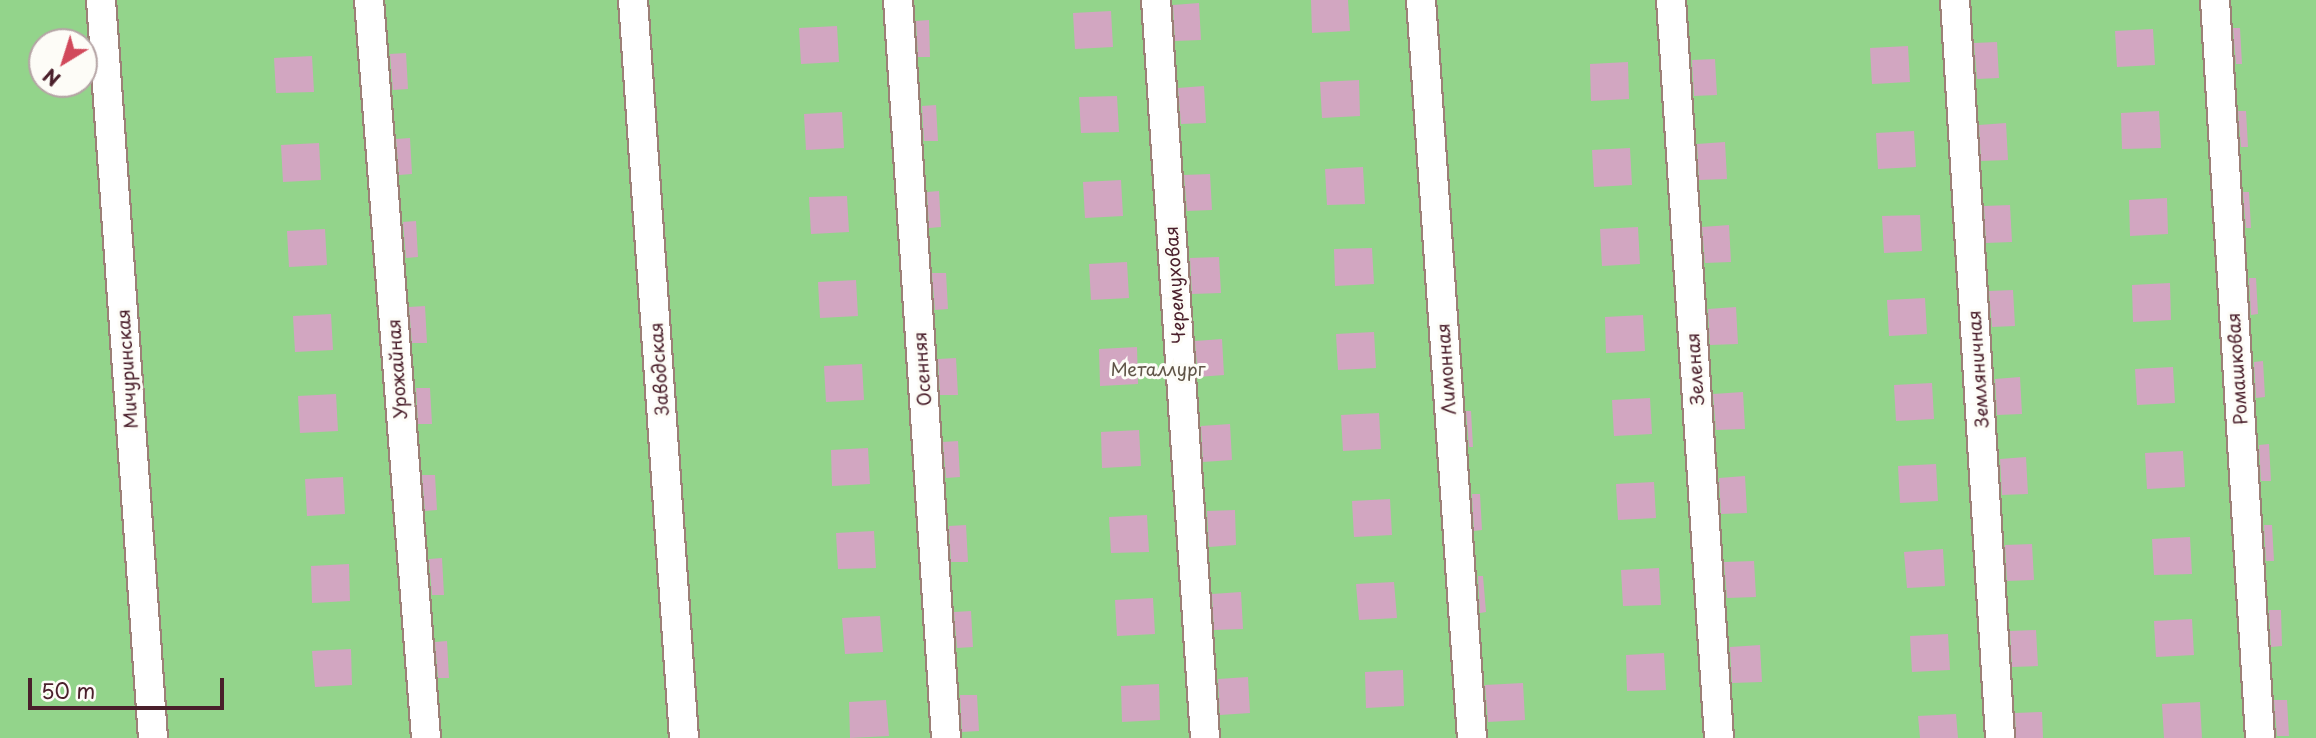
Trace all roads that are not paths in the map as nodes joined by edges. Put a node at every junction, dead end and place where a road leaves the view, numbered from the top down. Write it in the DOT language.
graph roads {
  1 [pos="101,0"];
  2 [pos="369,0"];
  3 [pos="633,0"];
  4 [pos="898,0"];
  5 [pos="1156,0"];
  6 [pos="1420,0"];
  7 [pos="1671,0"];
  8 [pos="1955,0"];
  9 [pos="2215,0"];
  10 [pos="153,738"];
  11 [pos="426,738"];
  12 [pos="684,738"];
  13 [pos="946,738"];
  14 [pos="1205,738"];
  15 [pos="1472,738"];
  16 [pos="1719,738"];
  17 [pos="2000,738"];
  18 [pos="2260,738"];
  1 -- 10 [label="street, Мичуринская"];
  2 -- 11 [label="street, Урожайная"];
  3 -- 12 [label="street, Заводская"];
  4 -- 13 [label="street, Осенняя"];
  5 -- 14 [label="street, Черемуховая"];
  6 -- 15 [label="street, Лимонная"];
  7 -- 16 [label="street, Зеленая"];
  8 -- 17 [label="street, Земляничная"];
  9 -- 18 [label="street, Ромашковая"];
}
